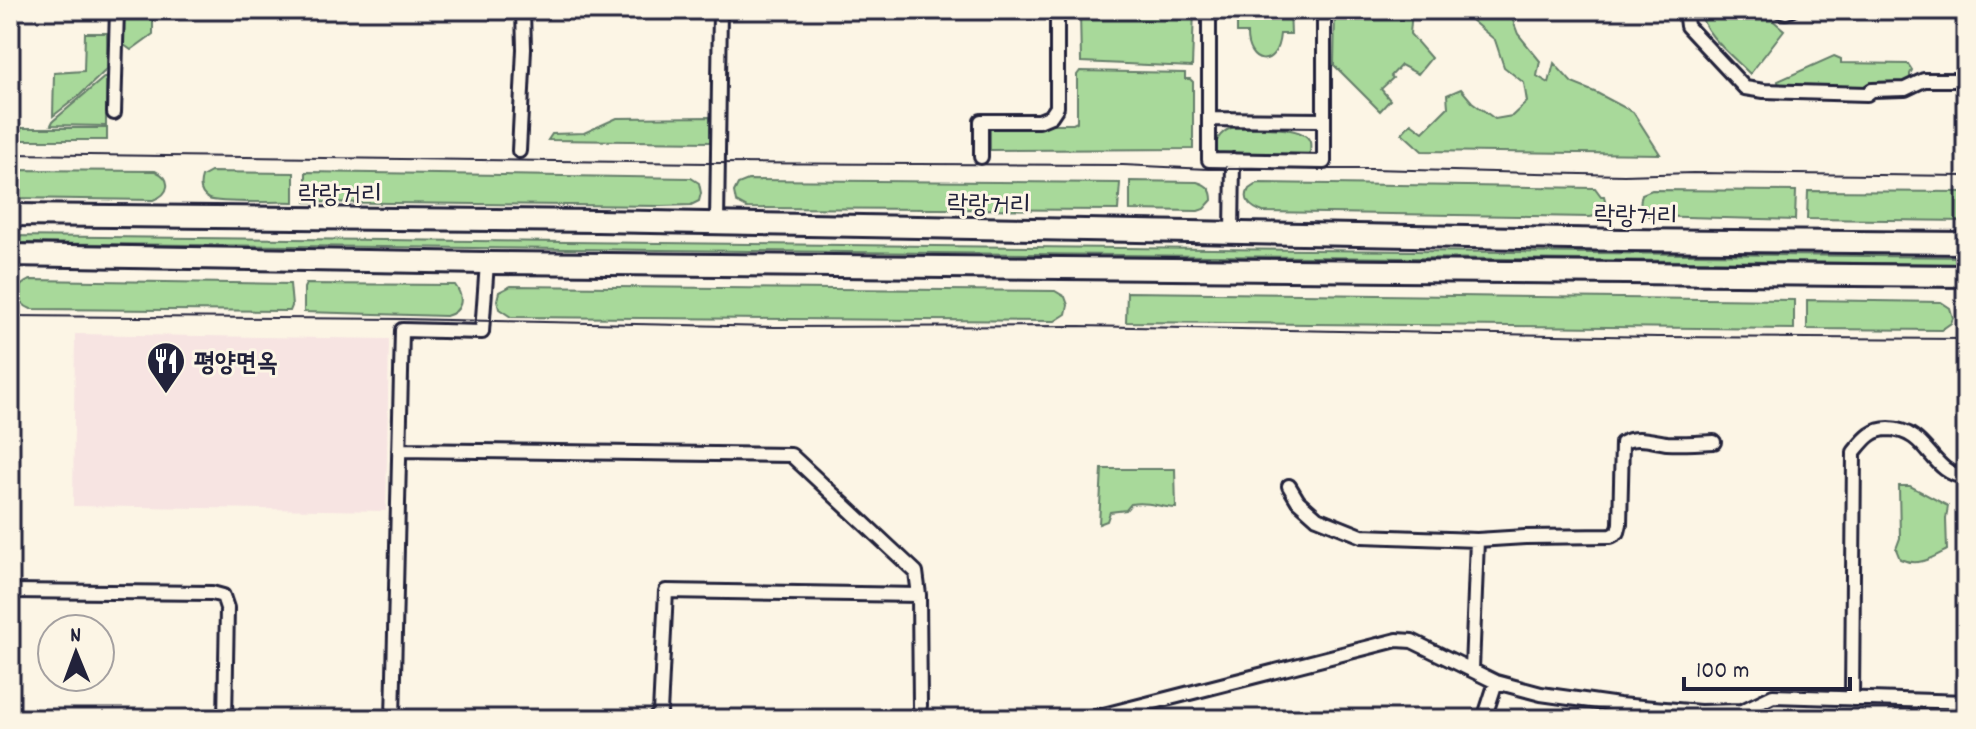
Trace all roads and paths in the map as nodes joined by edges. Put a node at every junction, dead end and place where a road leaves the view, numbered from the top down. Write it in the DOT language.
graph roads {
  1 [pos="117,10"];
  2 [pos="523,10"];
  3 [pos="720,10"];
  4 [pos="1057,10"];
  5 [pos="1209,10"];
  6 [pos="1324,10"];
  7 [pos="1685,10"];
  8 [pos="1779,10"];
  9 [pos="1792,10"];
  10 [pos="1966,80"];
  11 [pos="114,113"];
  12 [pos="1209,119"];
  13 [pos="1323,120"];
  14 [pos="519,151"];
  15 [pos="981,157"];
  16 [pos="1233,160"];
  17 [pos="10,215"];
  18 [pos="717,223"];
  19 [pos="1232,234"];
  20 [pos="1966,243"];
  21 [pos="10,255"];
  22 [pos="487,263"];
  23 [pos="1966,276"];
  24 [pos="1714,442"];
  25 [pos="399,450"];
  26 [pos="1966,477"];
  27 [pos="1289,486"];
  28 [pos="1477,540"];
  29 [pos="10,591"];
  30 [pos="919,595"];
  31 [pos="1472,669"];
  32 [pos="1496,682"];
  33 [pos="1852,699"];
  34 [pos="1966,702"];
  35 [pos="920,706"];
  36 [pos="1122,715"];
  37 [pos="225,719"];
  38 [pos="393,719"];
  39 [pos="654,719"];
  40 [pos="1088,719"];
  41 [pos="1484,719"];
  1 -- 11 [label="street"];
  2 -- 14 [label="street"];
  3 -- 18 [label="street"];
  4 -- 15 [label="street"];
  5 -- 12 [label="street"];
  6 -- 13 [label="street"];
  7 -- 10 [label="street"];
  8 -- 9 [label="street"];
  12 -- 13 [label="street"];
  12 -- 16 [label="street"];
  13 -- 16 [label="street"];
  16 -- 19 [label="street"];
  17 -- 18 [label="main road, 락랑거리"];
  18 -- 19 [label="main road, 락랑거리"];
  19 -- 20 [label="main road, 락랑거리"];
  21 -- 22 [label="main road"];
  22 -- 23 [label="main road"];
  22 -- 25 [label="street"];
  24 -- 28 [label="street"];
  25 -- 30 [label="street"];
  25 -- 38 [label="street"];
  26 -- 33 [label="street"];
  27 -- 28 [label="street"];
  28 -- 31 [label="street"];
  29 -- 37 [label="street"];
  30 -- 35 [label="street"];
  30 -- 39 [label="street"];
  31 -- 32 [label="street"];
  31 -- 36 [label="street"];
  32 -- 33 [label="street"];
  32 -- 41 [label="street"];
  33 -- 34 [label="street"];
  36 -- 40 [label="street"];
}
